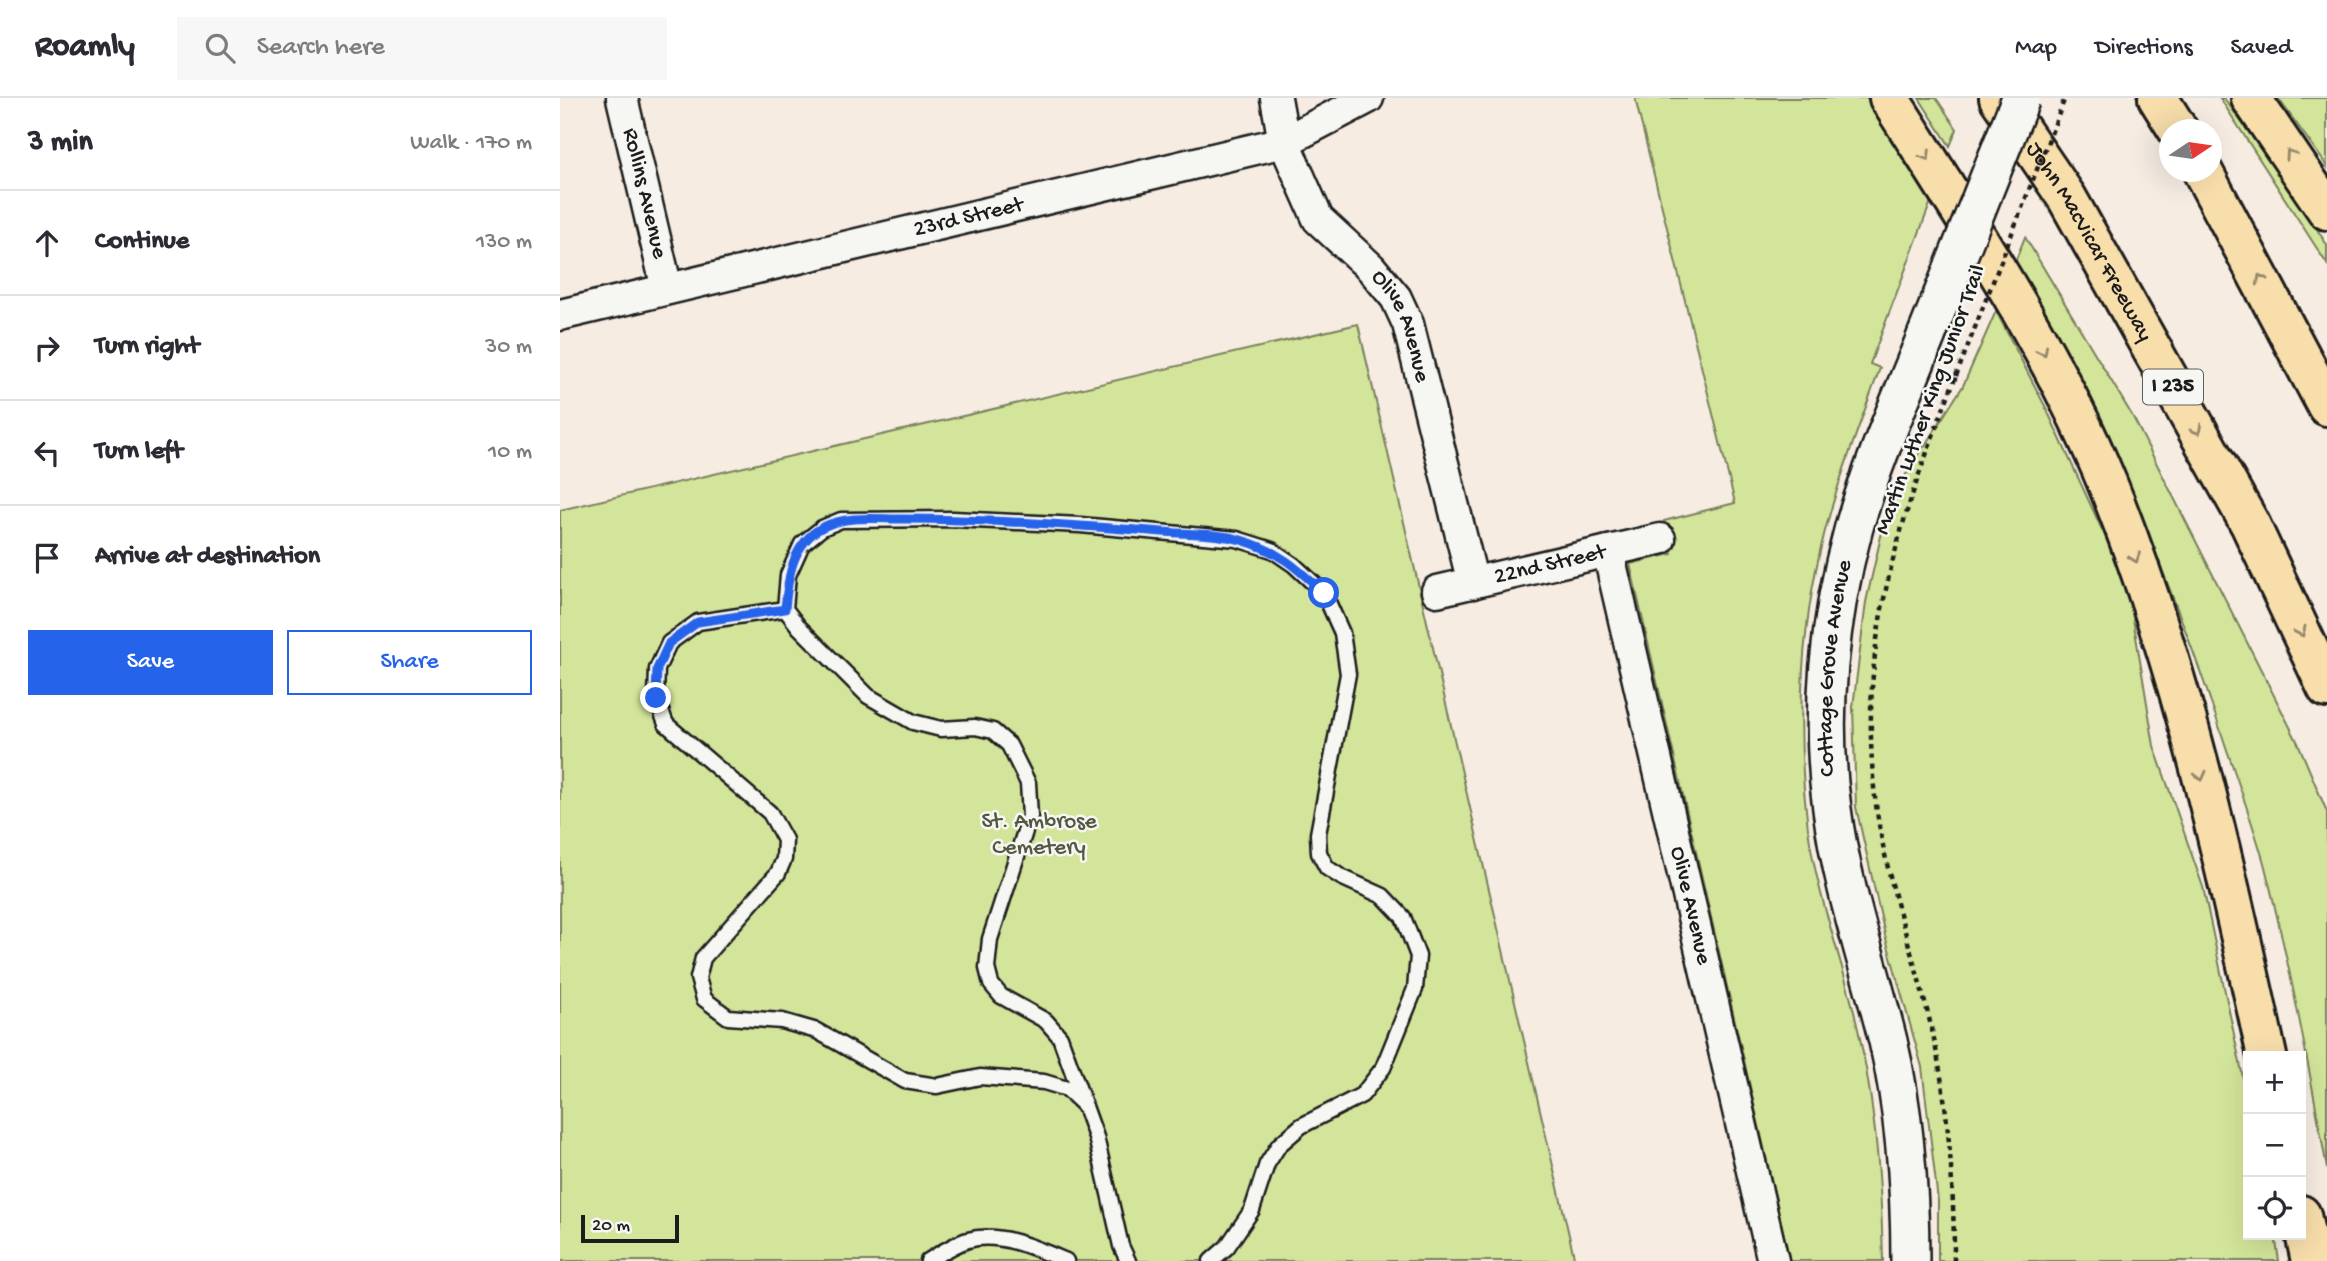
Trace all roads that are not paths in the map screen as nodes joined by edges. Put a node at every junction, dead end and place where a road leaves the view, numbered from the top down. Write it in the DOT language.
graph roads {
  1 [pos="622,98"];
  2 [pos="1276,98"];
  3 [pos="1368,98"];
  4 [pos="1889,98"];
  5 [pos="1999,98"];
  6 [pos="2021,98"];
  7 [pos="2158,98"];
  8 [pos="2251,98"];
  9 [pos="2171,119"];
  10 [pos="1284,142"];
  11 [pos="2208,182"];
  12 [pos="2327,210"];
  13 [pos="667,289"];
  14 [pos="560,315"];
  15 [pos="2293,339"];
  16 [pos="2327,372"];
  17 [pos="2327,406"];
  18 [pos="1660,539"];
  19 [pos="1608,551"];
  20 [pos="1472,583"];
  21 [pos="1437,591"];
  22 [pos="785,609"];
  23 [pos="2327,688"];
  24 [pos="2266,1051"];
  25 [pos="1085,1106"];
  26 [pos="2306,1238"];
  27 [pos="928,1261"];
  28 [pos="1066,1261"];
  29 [pos="1128,1261"];
  30 [pos="1211,1261"];
  31 [pos="1773,1261"];
  32 [pos="1910,1261"];
  33 [pos="2311,1261"];
  1 -- 13 [label="street, Rollins Avenue"];
  2 -- 10 [label="street, Olive Avenue"];
  3 -- 10 [label="street, 23rd Street"];
  4 -- 24 [label="highway, one-way"];
  5 -- 23 [label="highway, John MacVicar Freeway / I 235, one-way"];
  6 -- 32 [label="street, Cottage Grove Avenue, bridge"];
  7 -- 9 [label="highway"];
  12 -- 8 [label="highway, one-way"];
  10 -- 13 [label="street, 23rd Street"];
  10 -- 20 [label="street, Olive Avenue"];
  15 -- 11 [label="highway, one-way"];
  13 -- 14 [label="street, 23rd Street"];
  15 -- 16 [label="highway"];
  15 -- 17 [label="highway"];
  18 -- 19 [label="street, 22nd Street"];
  19 -- 20 [label="street, 22nd Street"];
  19 -- 31 [label="street, Olive Avenue"];
  20 -- 21 [label="street, 22nd Street"];
  22 -- 25 [label="lane"];
  22 -- 25 [label="lane"];
  22 -- 30 [label="lane"];
  25 -- 29 [label="lane"];
  26 -- 33 [label="highway"];
  27 -- 28 [label="lane"];
}
